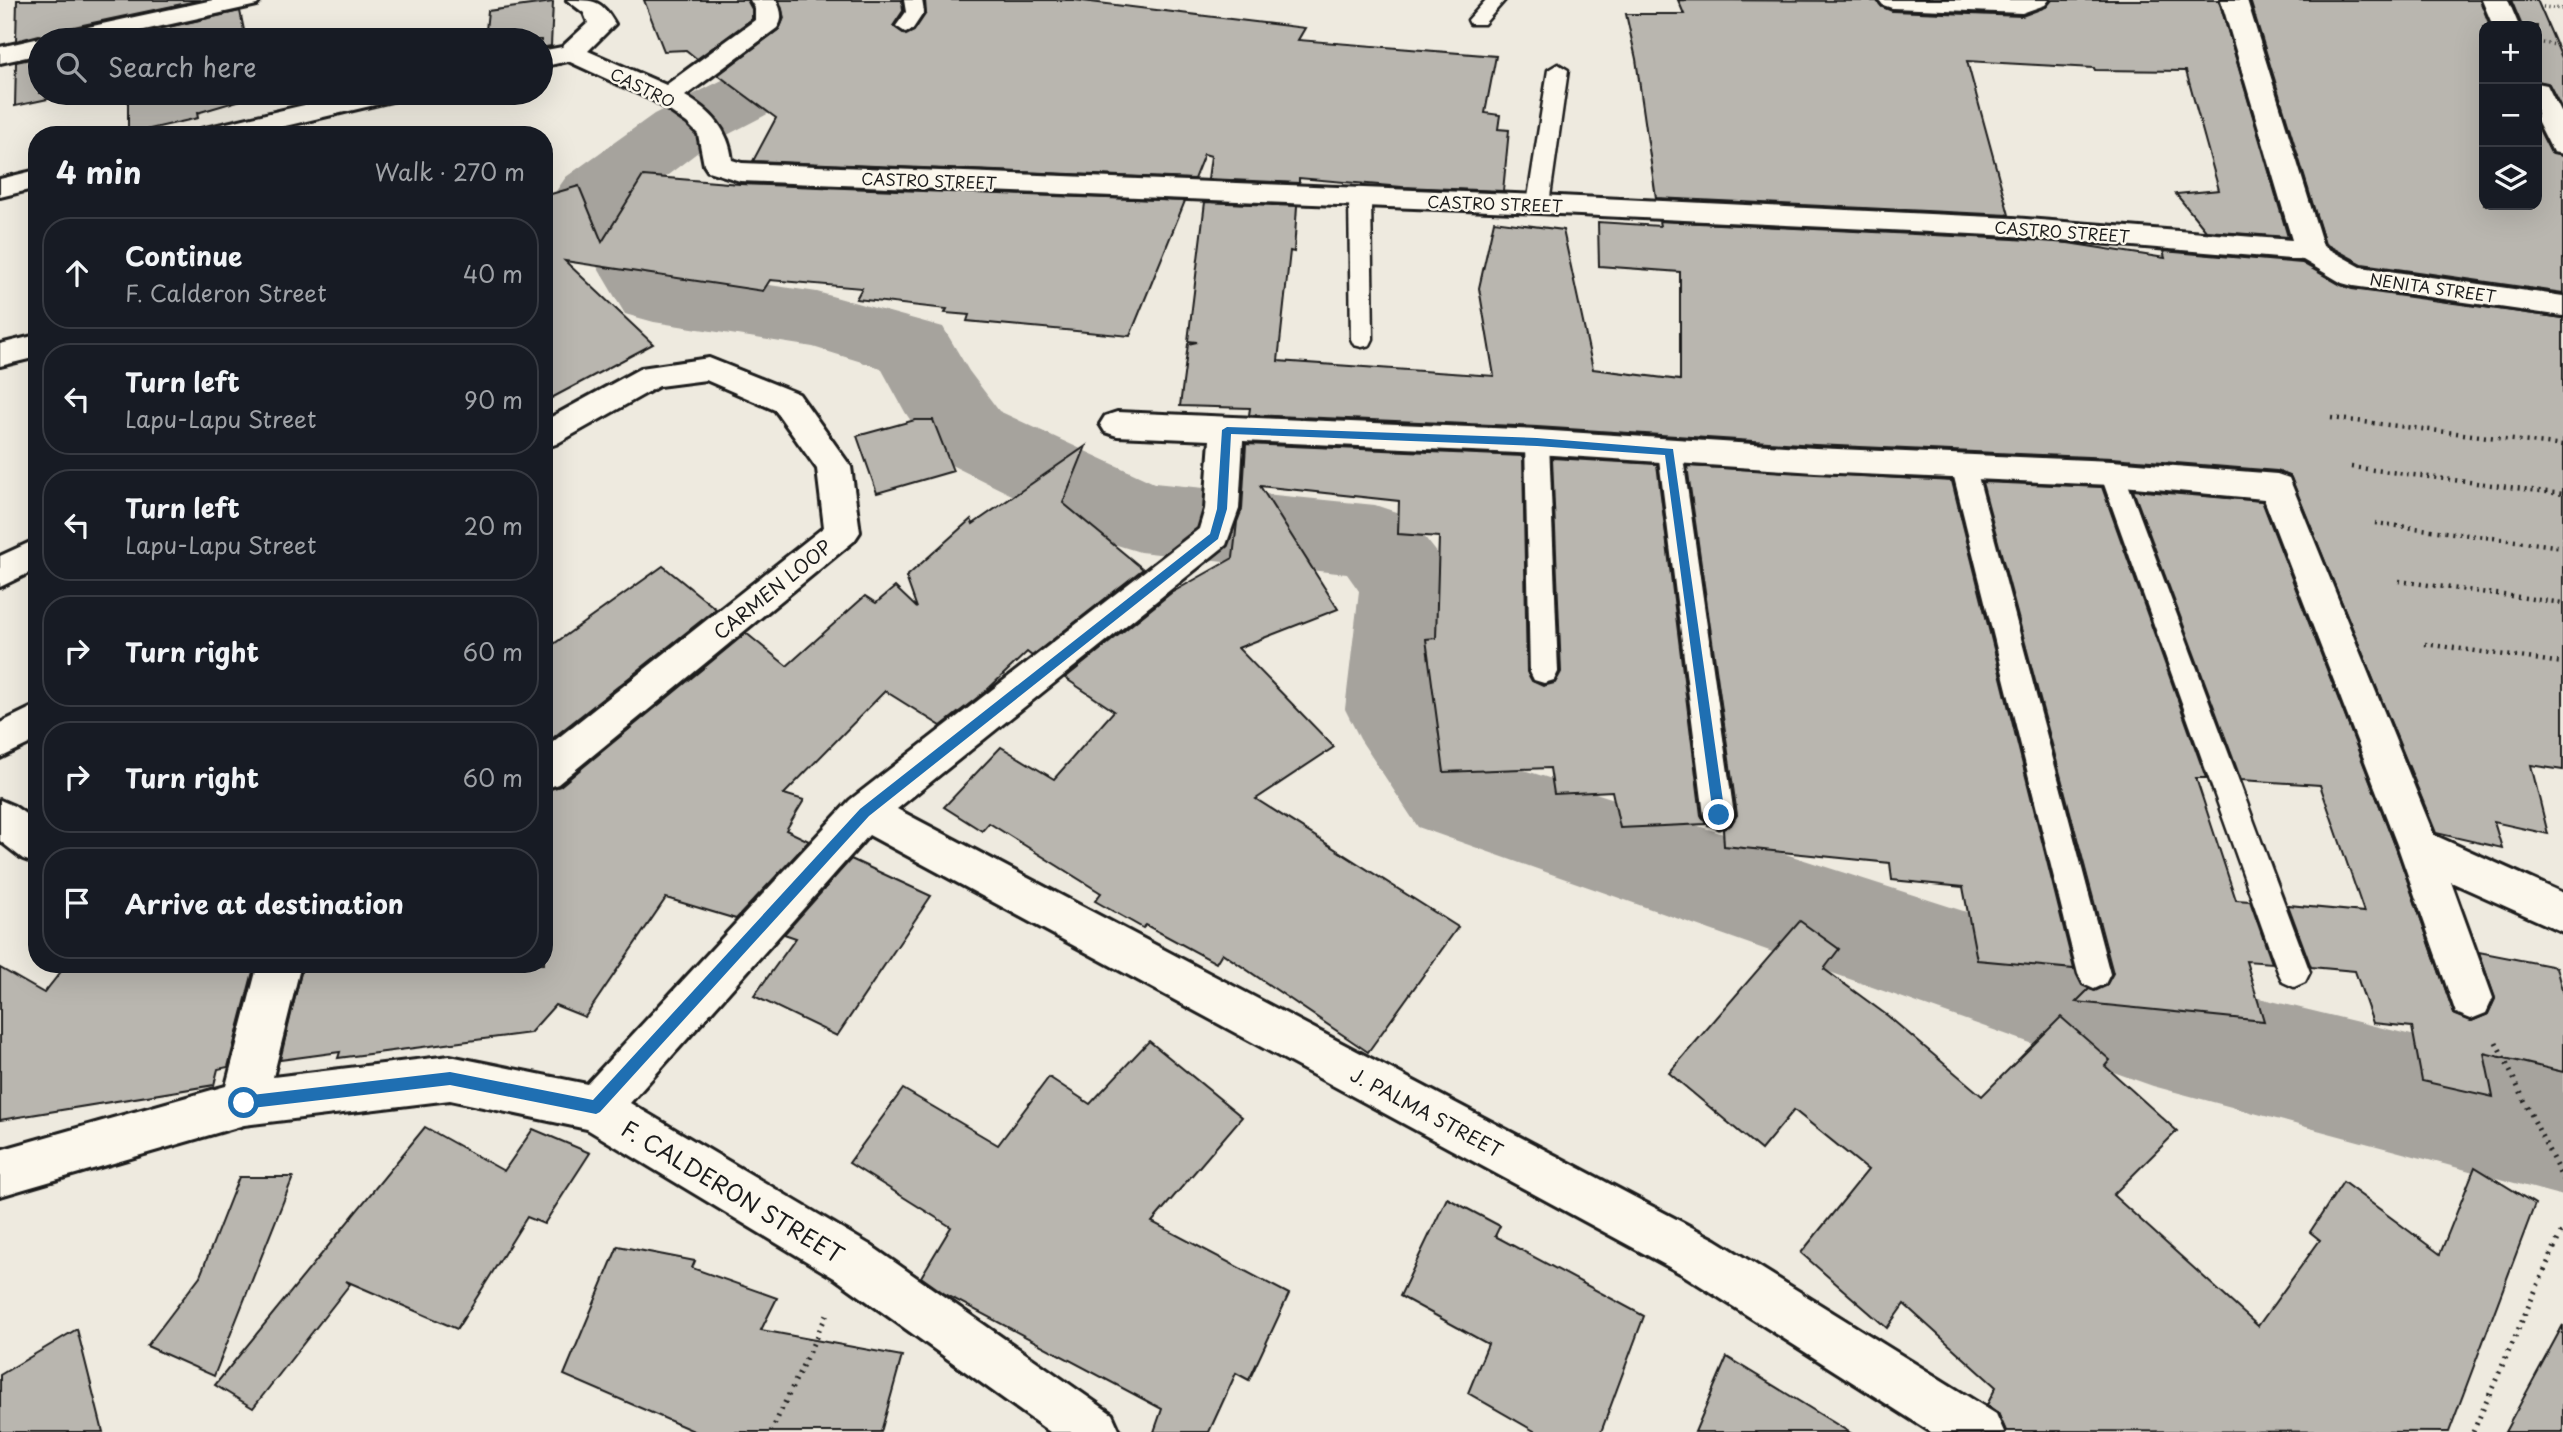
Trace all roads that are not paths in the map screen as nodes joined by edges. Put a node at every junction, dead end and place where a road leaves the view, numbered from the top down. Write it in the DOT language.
graph roads {
  1 [pos="248,0"];
  2 [pos="580,0"];
  3 [pos="762,0"];
  4 [pos="913,0"];
  5 [pos="1496,0"];
  6 [pos="1892,0"];
  7 [pos="2036,0"];
  8 [pos="2234,0"];
  9 [pos="2495,0"];
  10 [pos="1477,20"];
  11 [pos="2504,21"];
  12 [pos="905,26"];
  13 [pos="120,28"];
  14 [pos="28,49"];
  15 [pos="571,53"];
  16 [pos="0,55"];
  17 [pos="553,57"];
  18 [pos="1558,70"];
  19 [pos="2542,102"];
  20 [pos="678,103"];
  21 [pos="339,105"];
  22 [pos="249,126"];
  23 [pos="710,129"];
  24 [pos="2563,146"];
  25 [pos="28,181"];
  26 [pos="0,188"];
  27 [pos="1360,197"];
  28 [pos="1538,204"];
  29 [pos="2310,251"];
  30 [pos="2563,306"];
  31 [pos="1362,339"];
  32 [pos="28,348"];
  33 [pos="0,355"];
  34 [pos="1117,424"];
  35 [pos="1227,430"];
  36 [pos="553,431"];
  37 [pos="1537,442"];
  38 [pos="1670,451"];
  39 [pos="1963,465"];
  40 [pos="2112,473"];
  41 [pos="28,557"];
  42 [pos="0,573"];
  43 [pos="1544,672"];
  44 [pos="28,726"];
  45 [pos="0,742"];
  46 [pos="553,765"];
  47 [pos="864,812"];
  48 [pos="1719,815"];
  49 [pos="0,818"];
  50 [pos="28,839"];
  51 [pos="2418,847"];
  52 [pos="2563,913"];
  53 [pos="2294,972"];
  54 [pos="278,973"];
  55 [pos="2094,974"];
  56 [pos="2471,998"];
  57 [pos="244,1103"];
  58 [pos="596,1108"];
  59 [pos="0,1173"];
  60 [pos="1094,1432"];
  61 [pos="1979,1432"];
  1 -- 13 [label="street"];
  2 -- 15 [label="street"];
  3 -- 20 [label="street"];
  4 -- 12 [label="lane"];
  5 -- 10 [label="lane"];
  6 -- 7 [label="street"];
  8 -- 29 [label="street"];
  9 -- 11 [label="street"];
  14 -- 16 [label="street"];
  15 -- 17 [label="street"];
  15 -- 20 [label="street, CASTRO"];
  18 -- 28 [label="lane"];
  19 -- 24 [label="street"];
  20 -- 23 [label="street, CASTRO"];
  21 -- 22 [label="street"];
  23 -- 27 [label="street, CASTRO STREET"];
  25 -- 26 [label="street"];
  27 -- 28 [label="street, CASTRO STREET"];
  27 -- 31 [label="lane"];
  28 -- 29 [label="street, CASTRO STREET"];
  29 -- 30 [label="street, NENITA STREET"];
  32 -- 33 [label="street"];
  34 -- 35 [label="street"];
  35 -- 37 [label="street"];
  35 -- 47 [label="street"];
  36 -- 46 [label="street, CARMEN LOOP"];
  37 -- 38 [label="street"];
  37 -- 43 [label="lane"];
  38 -- 39 [label="street"];
  38 -- 48 [label="lane"];
  39 -- 40 [label="street"];
  39 -- 55 [label="lane"];
  40 -- 51 [label="street"];
  40 -- 53 [label="lane"];
  41 -- 42 [label="street"];
  44 -- 45 [label="street"];
  47 -- 58 [label="street"];
  47 -- 61 [label="street, J. PALMA STREET"];
  49 -- 50 [label="street"];
  51 -- 52 [label="street"];
  51 -- 56 [label="street"];
  54 -- 57 [label="street"];
  57 -- 58 [label="street, F. CALDERON STREET"];
  57 -- 59 [label="street, F. CALDERON STREET"];
  58 -- 60 [label="street, F. CALDERON STREET"];
}
